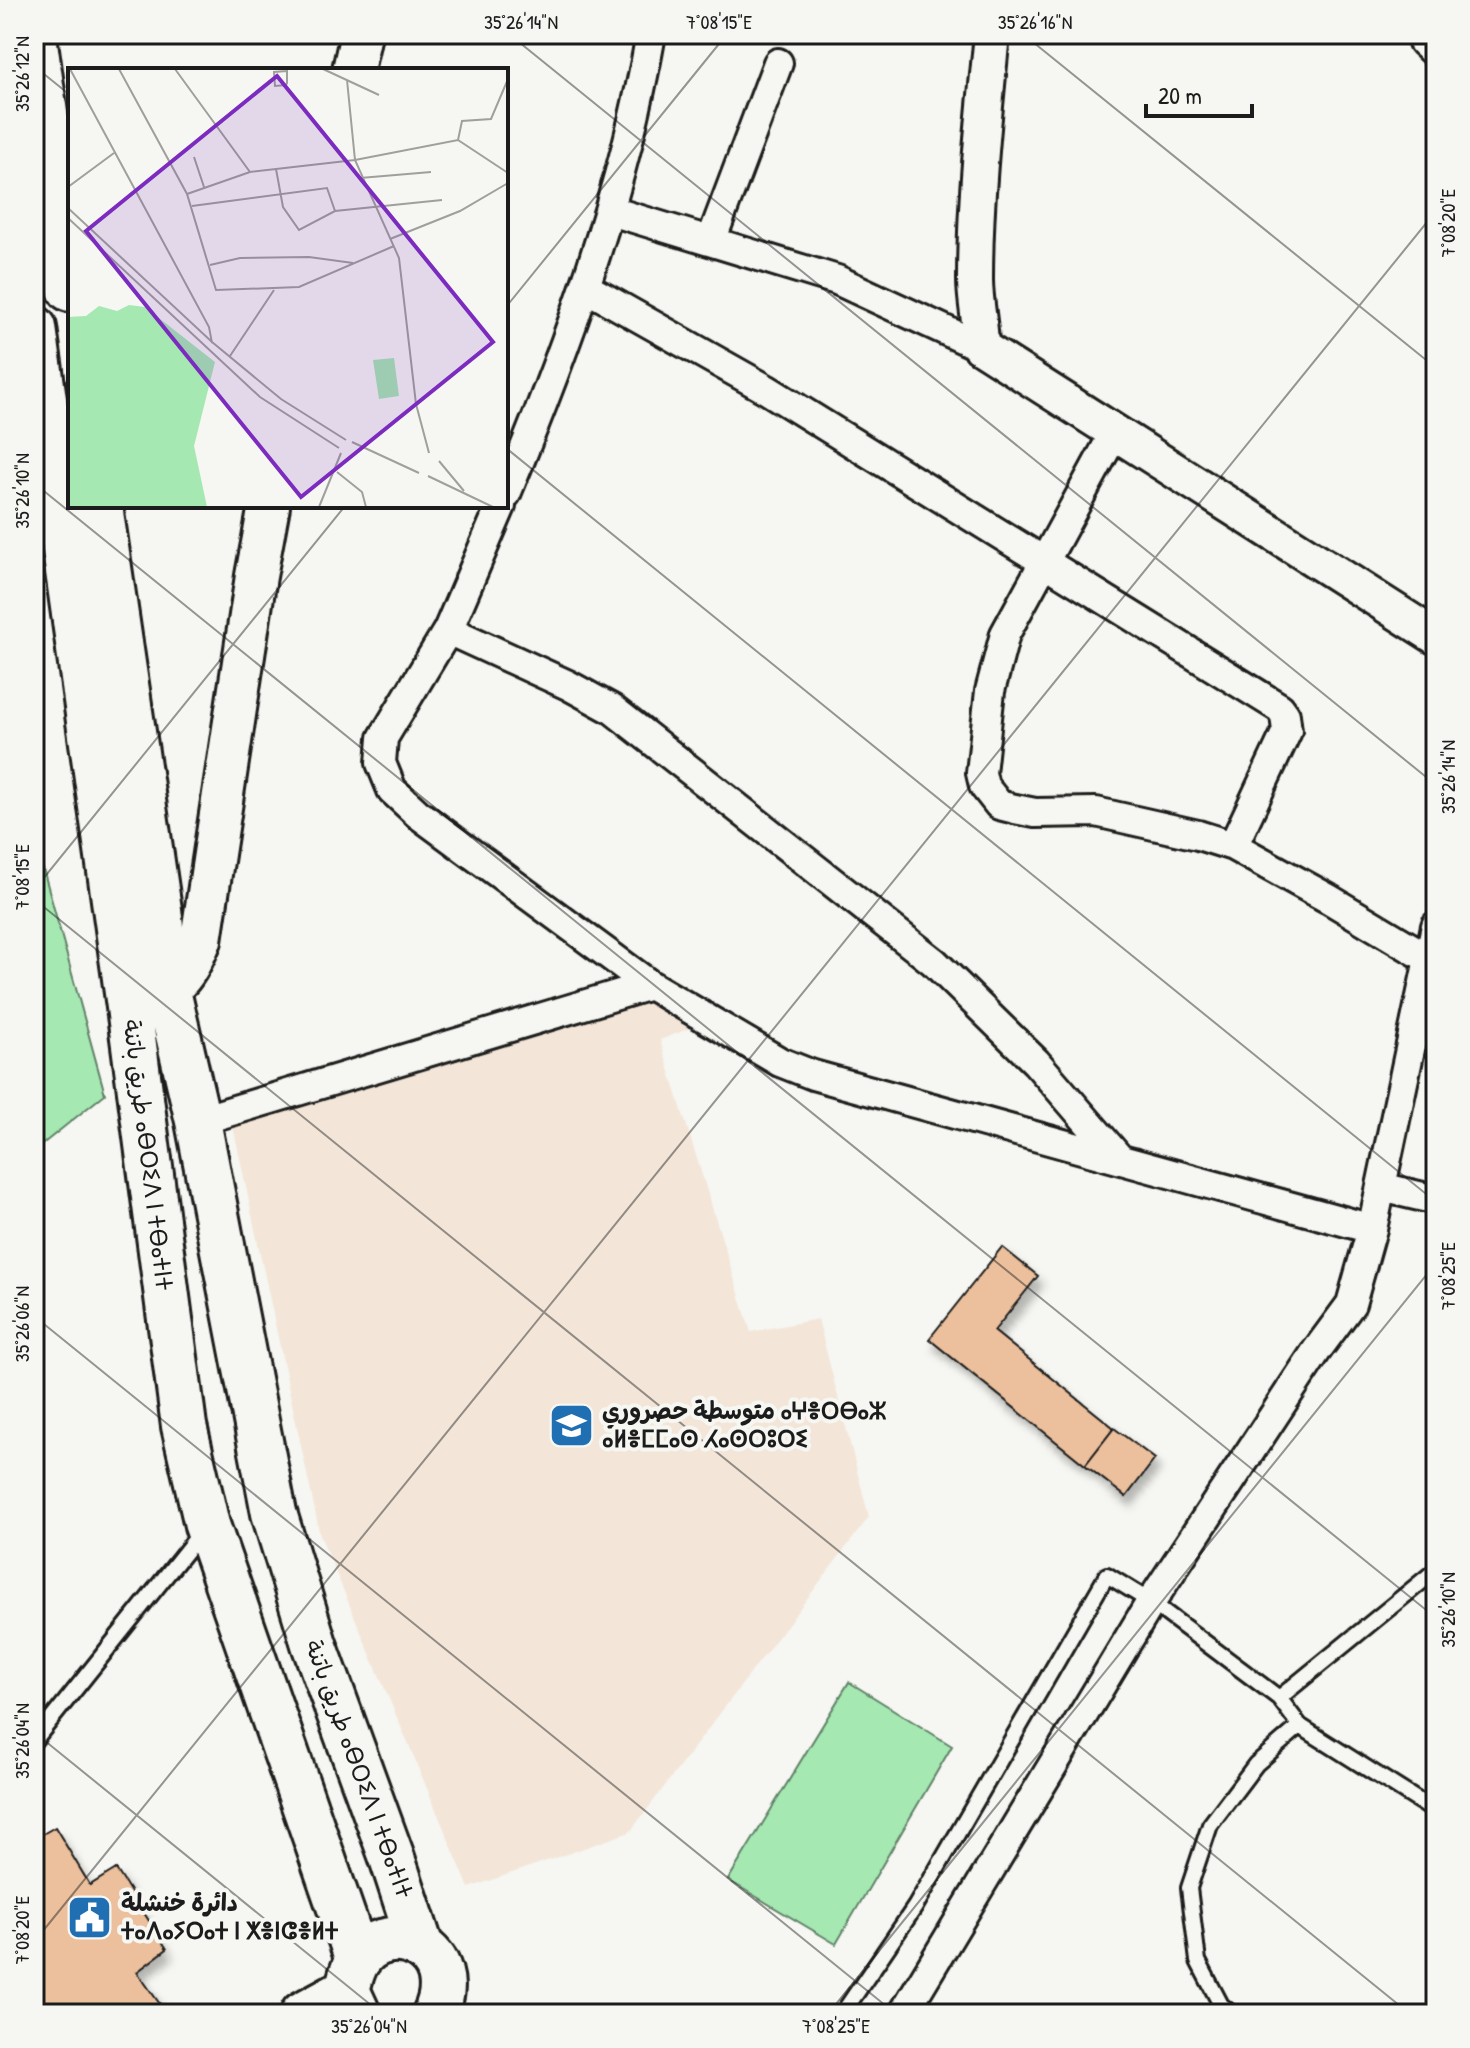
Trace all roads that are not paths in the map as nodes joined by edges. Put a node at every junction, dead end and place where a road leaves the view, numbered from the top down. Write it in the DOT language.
graph roads {
  1 [pos="361,34"];
  2 [pos="651,34"];
  3 [pos="992,34"];
  4 [pos="1422,34"];
  5 [pos="34,36"];
  6 [pos="1436,54"];
  7 [pos="778,63"];
  8 [pos="353,68"];
  9 [pos="611,211"];
  10 [pos="711,241"];
  11 [pos="68,275"];
  12 [pos="585,287"];
  13 [pos="34,328"];
  14 [pos="981,347"];
  15 [pos="1115,432"];
  16 [pos="508,489"];
  17 [pos="100,508"];
  18 [pos="269,508"];
  19 [pos="500,508"];
  20 [pos="1045,562"];
  21 [pos="448,630"];
  22 [pos="1436,637"];
  23 [pos="1233,846"];
  24 [pos="1436,926"];
  25 [pos="1432,960"];
  26 [pos="650,985"];
  27 [pos="148,999"];
  28 [pos="198,1121"];
  29 [pos="1118,1157"];
  30 [pos="1381,1187"];
  31 [pos="1436,1200"];
  32 [pos="1372,1229"];
  33 [pos="207,1525"];
  34 [pos="1436,1570"];
  35 [pos="1151,1602"];
  36 [pos="1279,1698"];
  37 [pos="1300,1726"];
  38 [pos="34,1741"];
  39 [pos="1436,1812"];
  40 [pos="421,1947"];
  41 [pos="354,1988"];
  42 [pos="446,2004"];
  43 [pos="303,2014"];
  44 [pos="842,2014"];
  45 [pos="903,2014"];
  46 [pos="1232,2014"];
  1 -- 8 [label="main road"];
  2 -- 9 [label="street"];
  3 -- 14 [label="street"];
  4 -- 6 [label="street"];
  5 -- 11 [label="main road"];
  7 -- 10 [label="street"];
  9 -- 10 [label="street"];
  9 -- 12 [label="street"];
  10 -- 14 [label="street"];
  12 -- 16 [label="street"];
  12 -- 20 [label="street"];
  13 -- 27 [label="main road, طريق باتنة ⴰⴱⵔⵉⴷ ⵏ ⵜⴱⴰⵜⵏⵜ"];
  14 -- 15 [label="street"];
  15 -- 20 [label="street"];
  15 -- 22 [label="street"];
  17 -- 27 [label="main road, طريق باتنة ⴰⴱⵔⵉⴷ ⵏ ⵜⴱⴰⵜⵏⵜ"];
  18 -- 27 [label="main road"];
  19 -- 21 [label="street"];
  20 -- 23 [label="street"];
  20 -- 23 [label="street"];
  21 -- 26 [label="street"];
  21 -- 29 [label="street"];
  23 -- 25 [label="street"];
  24 -- 25 [label="street"];
  25 -- 30 [label="street"];
  26 -- 28 [label="street"];
  26 -- 29 [label="street"];
  27 -- 28 [label="main road, طريق باتنة ⴰⴱⵔⵉⴷ ⵏ ⵜⴱⴰⵜⵏⵜ"];
  27 -- 33 [label="main road, طريق باتنة ⴰⴱⵔⵉⴷ ⵏ ⵜⴱⴰⵜⵏⵜ"];
  28 -- 40 [label="main road, طريق باتنة ⴰⴱⵔⵉⴷ ⵏ ⵜⴱⴰⵜⵏⵜ"];
  29 -- 32 [label="street"];
  30 -- 31 [label="street"];
  30 -- 32 [label="street"];
  32 -- 35 [label="street"];
  33 -- 38 [label="lane"];
  33 -- 41 [label="main road, طريق باتنة ⴰⴱⵔⵉⴷ ⵏ ⵜⴱⴰⵜⵏⵜ"];
  34 -- 36 [label="lane"];
  35 -- 36 [label="lane"];
  35 -- 44 [label="lane"];
  35 -- 45 [label="street"];
  36 -- 37 [label="lane"];
  37 -- 39 [label="lane"];
  37 -- 46 [label="lane"];
  40 -- 41 [label="main road"];
  40 -- 42 [label="main road, طريق باتنة ⴰⴱⵔⵉⴷ ⵏ ⵜⴱⴰⵜⵏⵜ"];
  41 -- 43 [label="main road"];
}
